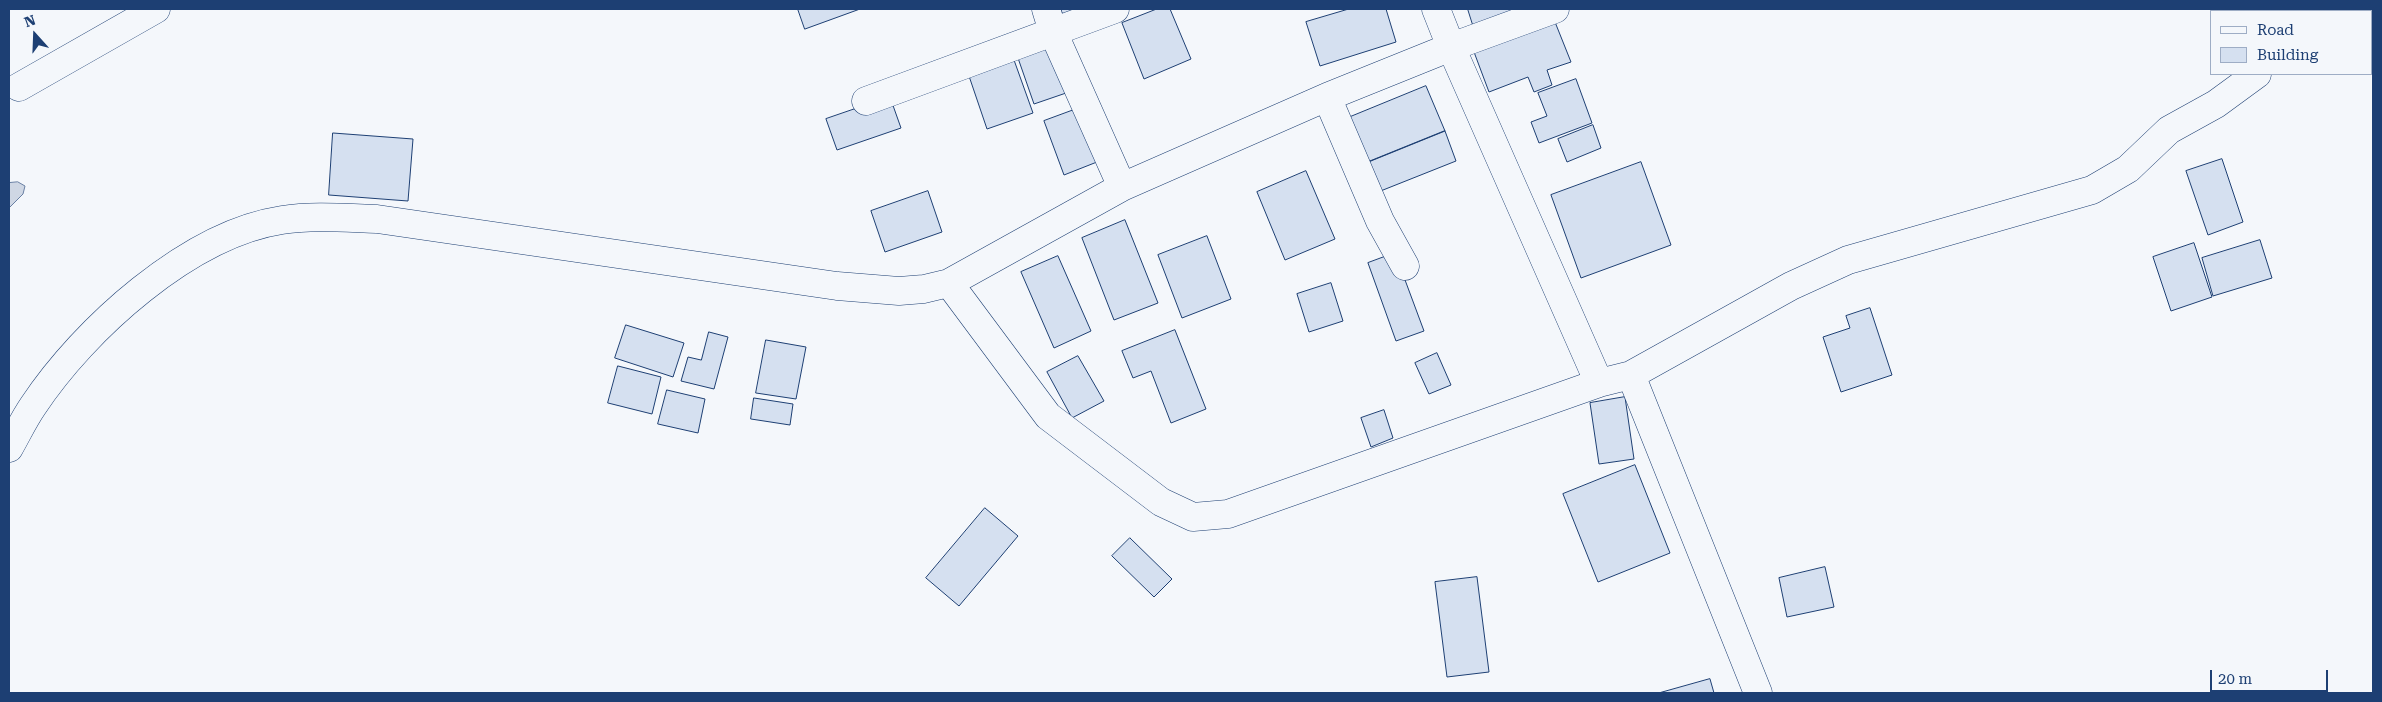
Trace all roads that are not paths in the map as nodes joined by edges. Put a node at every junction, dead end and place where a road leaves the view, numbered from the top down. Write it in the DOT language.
graph roads {
  1 [pos="156,9"];
  2 [pos="1115,9"];
  3 [pos="1436,9"];
  4 [pos="1554,9"];
  5 [pos="1050,20"];
  6 [pos="1451,46"];
  7 [pos="2256,75"];
  8 [pos="19,87"];
  9 [pos="1328,97"];
  10 [pos="866,100"];
  11 [pos="1122,188"];
  12 [pos="1405,266"];
  13 [pos="949,283"];
  14 [pos="1630,375"];
  15 [pos="1599,383"];
  16 [pos="9,448"];
  17 [pos="1758,693"];
  1 -- 8 [label="street"];
  2 -- 5 [label="street"];
  3 -- 6 [label="street"];
  4 -- 6 [label="street"];
  5 -- 10 [label="street"];
  5 -- 11 [label="street"];
  6 -- 9 [label="street"];
  6 -- 15 [label="street"];
  7 -- 14 [label="street"];
  9 -- 11 [label="street"];
  9 -- 12 [label="street"];
  11 -- 13 [label="street"];
  13 -- 15 [label="street"];
  13 -- 16 [label="street"];
  14 -- 15 [label="street"];
  14 -- 17 [label="street"];
}
